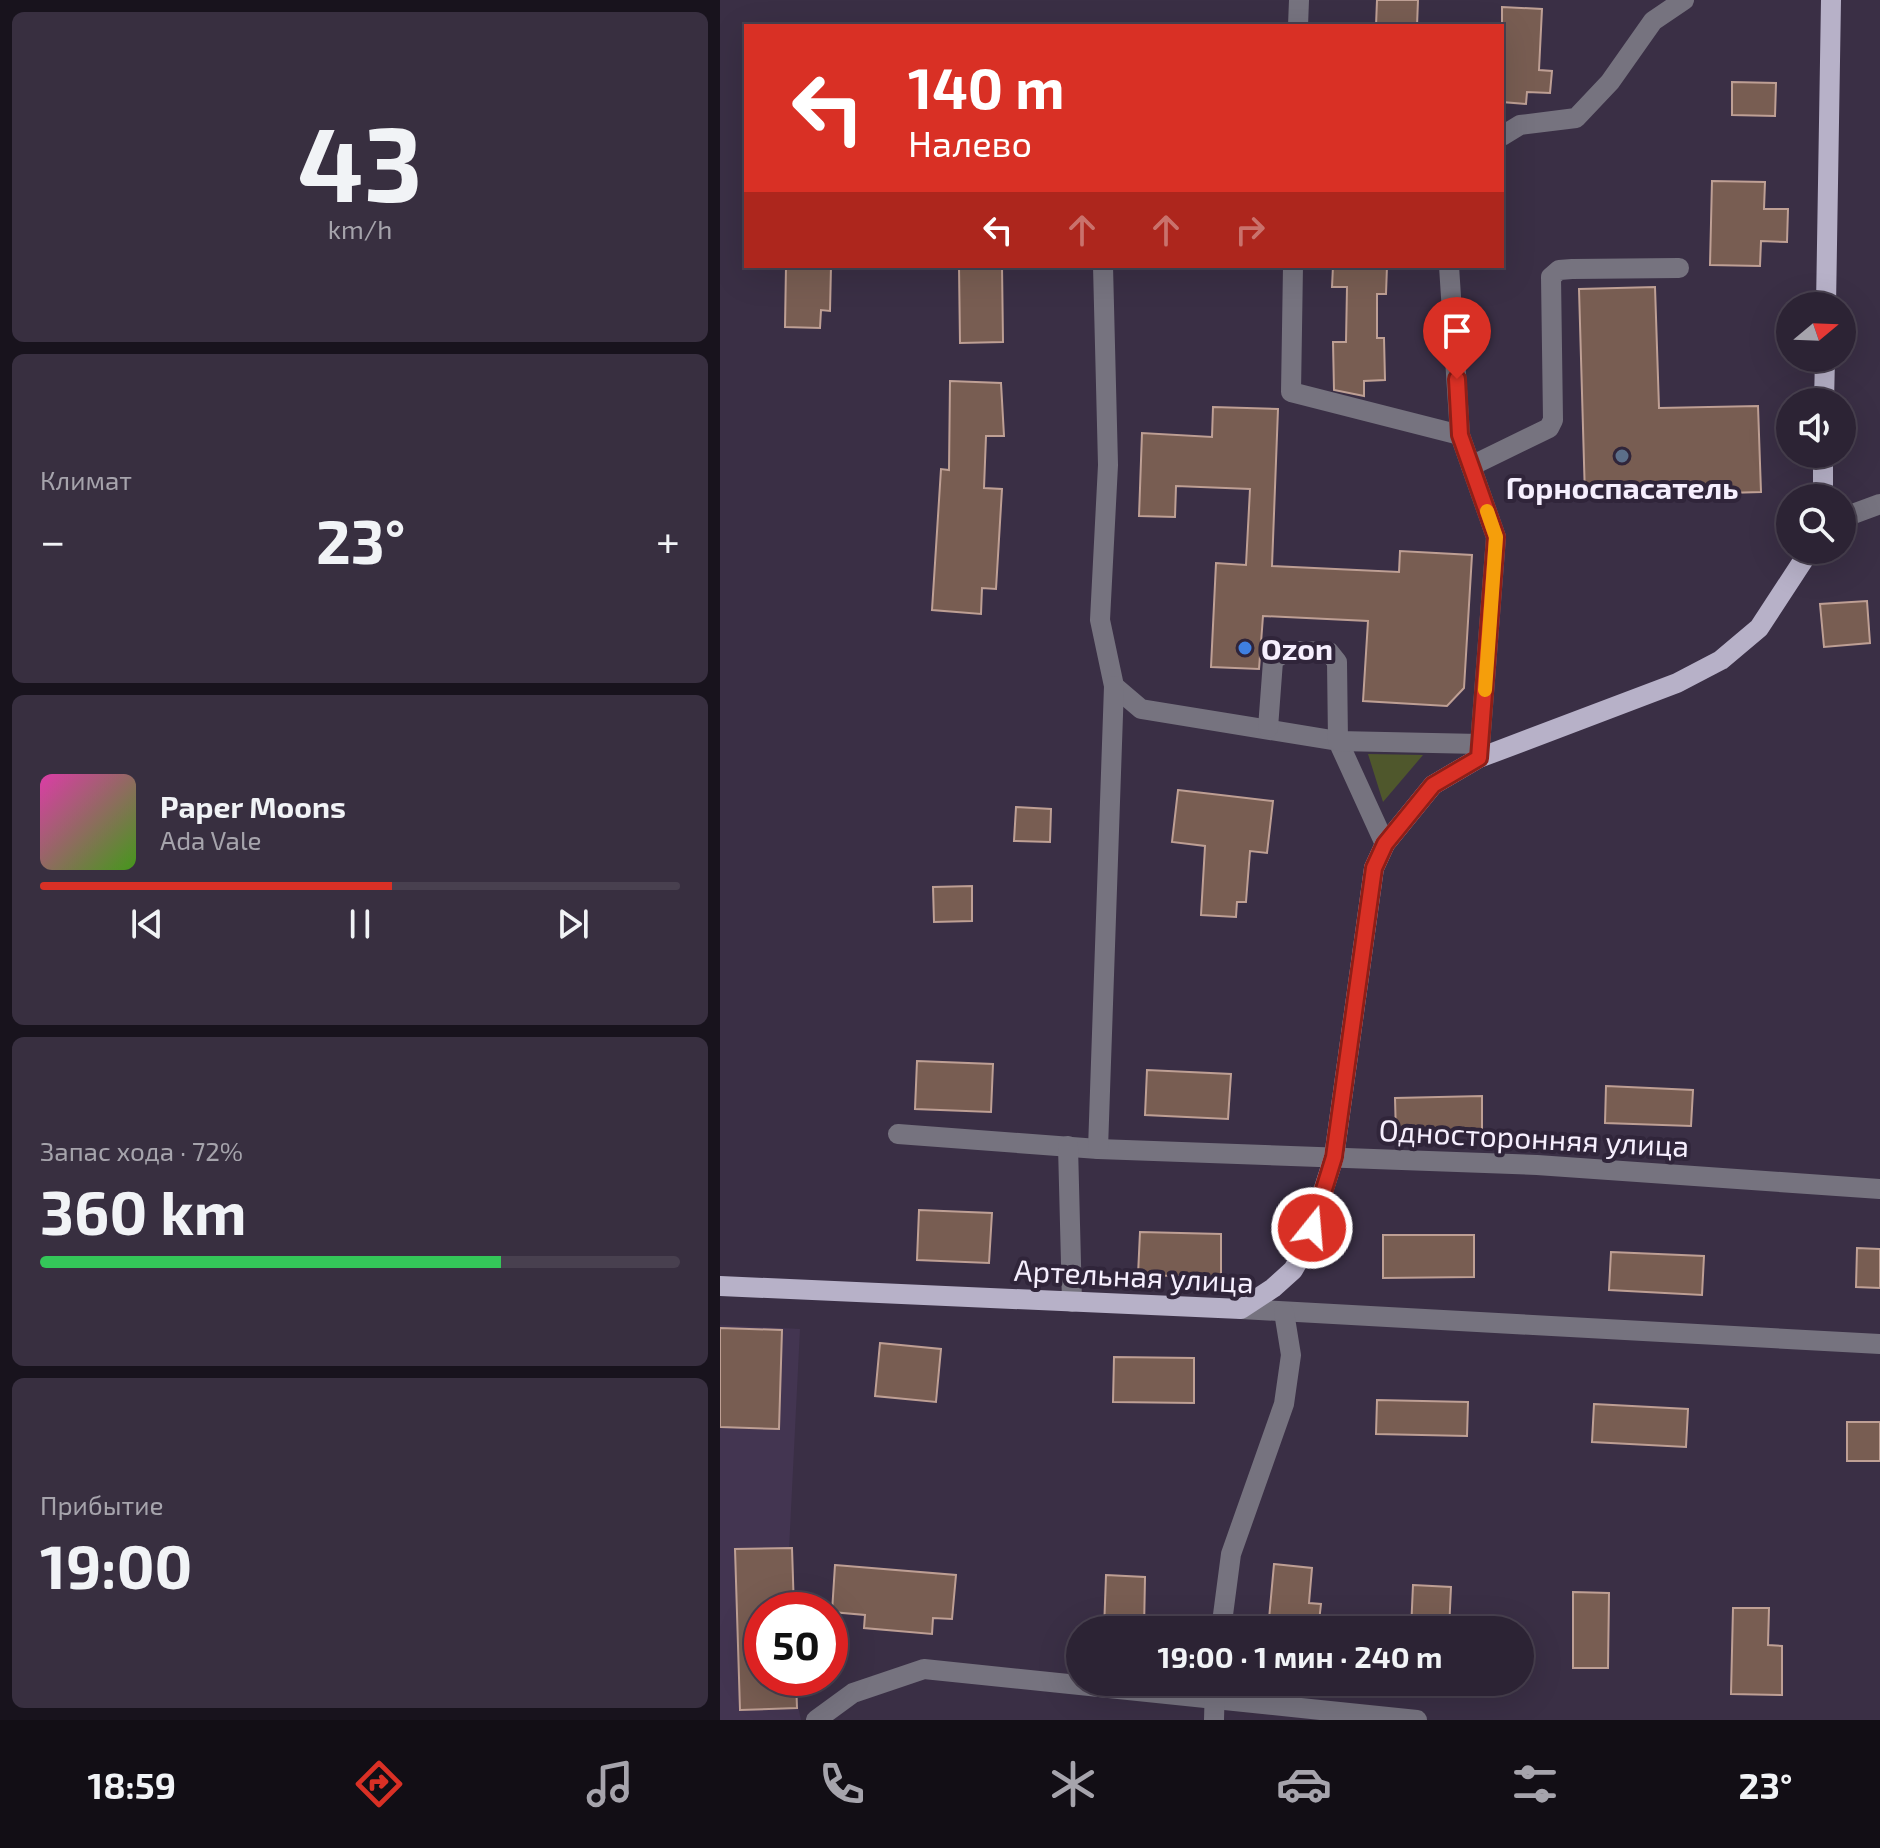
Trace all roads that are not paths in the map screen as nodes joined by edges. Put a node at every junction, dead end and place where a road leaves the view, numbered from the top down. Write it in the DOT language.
graph roads {
  1 [pos="1299,0"];
  2 [pos="1684,0"];
  3 [pos="1831,0"];
  4 [pos="1298,24"];
  5 [pos="1504,135"];
  6 [pos="1103,268"];
  7 [pos="1293,268"];
  8 [pos="1449,268"];
  9 [pos="1679,268"];
  10 [pos="1826,292"];
  11 [pos="1460,435"];
  12 [pos="1471,466"];
  13 [pos="1880,504"];
  14 [pos="1856,513"];
  15 [pos="1801,564"];
  16 [pos="1114,686"];
  17 [pos="1268,728"];
  18 [pos="1338,741"];
  19 [pos="1480,751"];
  20 [pos="1385,844"];
  21 [pos="898,1134"];
  22 [pos="1068,1146"];
  23 [pos="1098,1149"];
  24 [pos="1334,1157"];
  25 [pos="1880,1189"];
  26 [pos="720,1286"];
  27 [pos="1072,1302"];
  28 [pos="1241,1309"];
  29 [pos="1284,1312"];
  30 [pos="1880,1344"];
  31 [pos="1223,1616"];
  32 [pos="1214,1701"];
  33 [pos="816,1720"];
  34 [pos="1417,1720"];
  1 -- 4 [label="street"];
  2 -- 5 [label="street"];
  3 -- 10 [label="main road"];
  6 -- 16 [label="street"];
  7 -- 11 [label="street"];
  8 -- 11 [label="street"];
  9 -- 12 [label="street"];
  11 -- 12 [label="street"];
  12 -- 19 [label="street"];
  13 -- 14 [label="street"];
  15 -- 19 [label="main road"];
  16 -- 17 [label="street"];
  16 -- 23 [label="street"];
  17 -- 18 [label="street"];
  17 -- 18 [label="street"];
  18 -- 19 [label="street"];
  18 -- 20 [label="street"];
  19 -- 20 [label="main road"];
  20 -- 24 [label="main road"];
  21 -- 22 [label="street, Односторонняя улица"];
  22 -- 23 [label="street, Односторонняя улица"];
  22 -- 27 [label="street"];
  23 -- 24 [label="street, Односторонняя улица"];
  24 -- 25 [label="street, Односторонняя улица"];
  24 -- 28 [label="main road"];
  26 -- 27 [label="main road, Артельная улица"];
  27 -- 28 [label="main road, Артельная улица"];
  28 -- 29 [label="street, Артельная улица"];
  29 -- 30 [label="street, Артельная улица"];
  29 -- 31 [label="street"];
  32 -- 33 [label="street"];
  32 -- 34 [label="street"];
}
